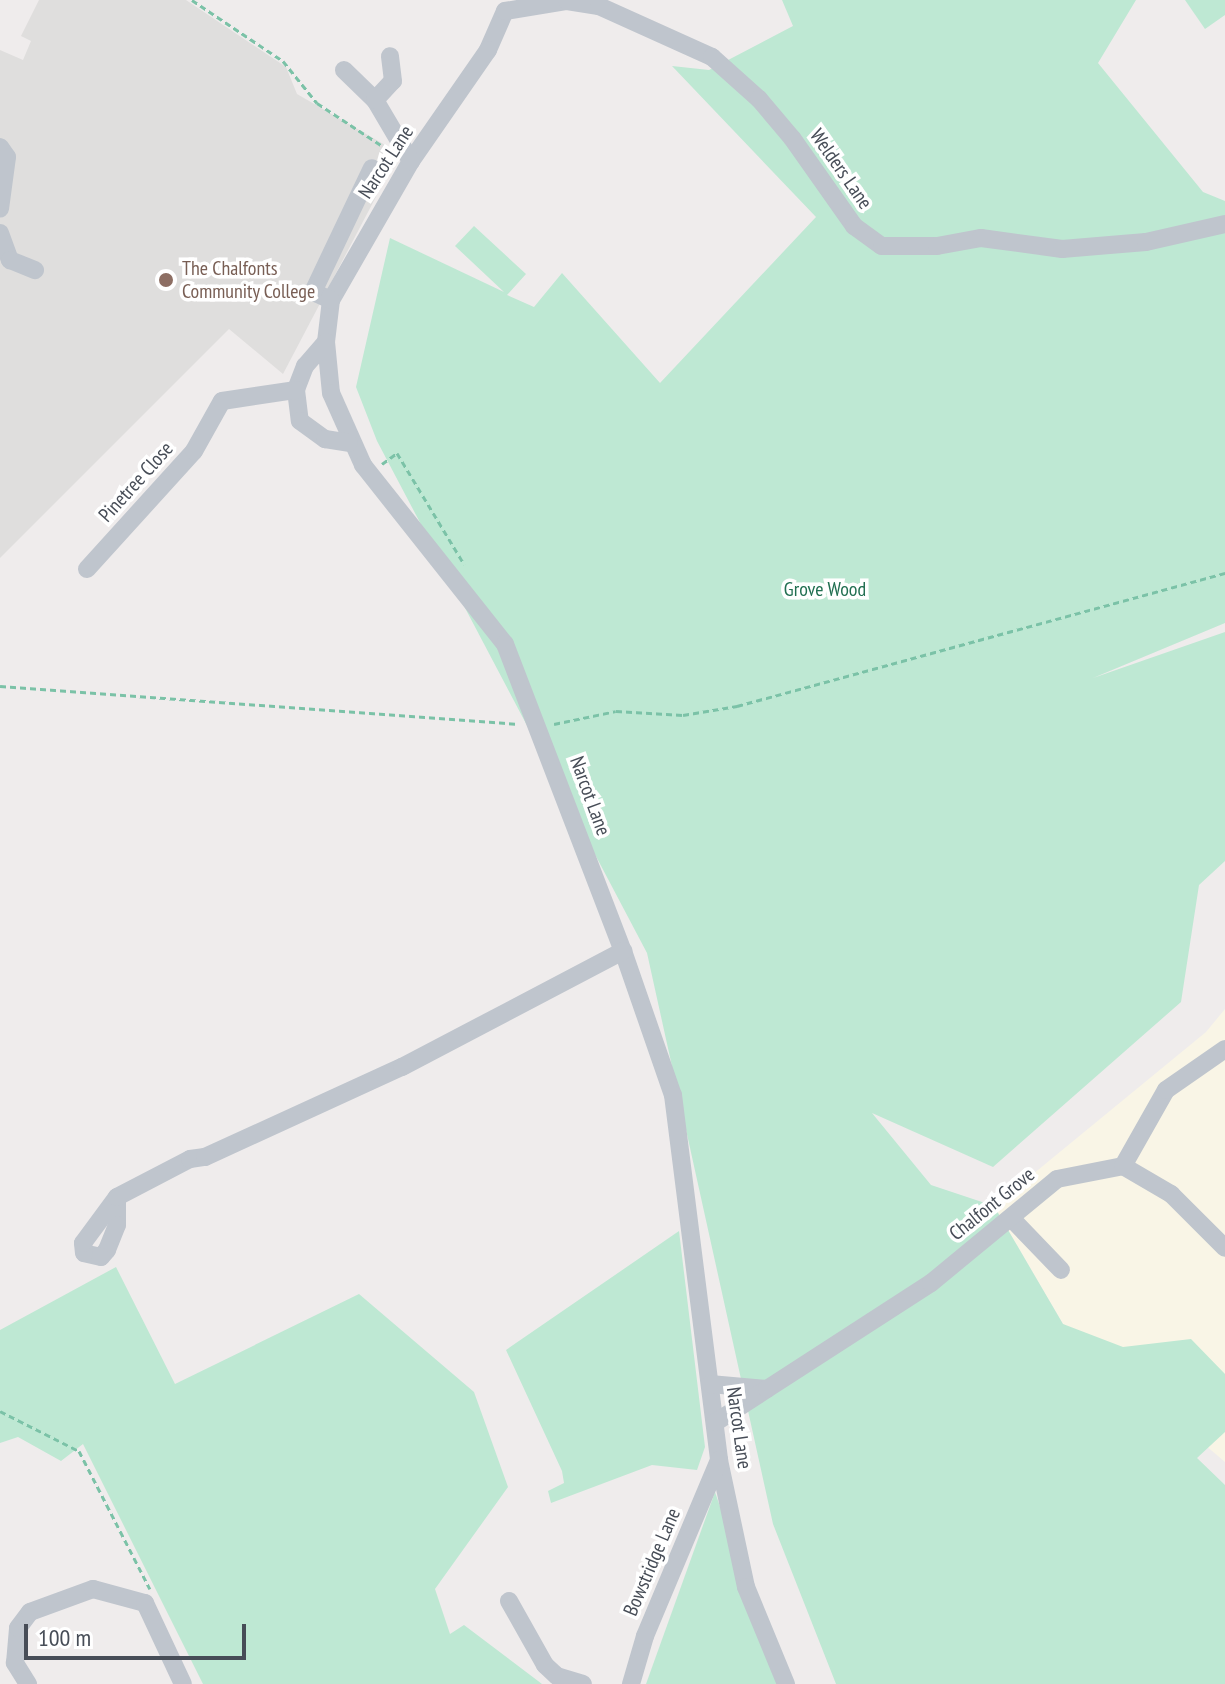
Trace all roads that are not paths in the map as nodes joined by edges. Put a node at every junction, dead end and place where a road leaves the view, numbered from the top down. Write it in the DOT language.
graph roads {
  1 [pos="502,6"];
  2 [pos="390,56"];
  3 [pos="344,70"];
  4 [pos="375,100"];
  5 [pos="0,147"];
  6 [pos="411,161"];
  7 [pos="372,168"];
  8 [pos="0,209"];
  9 [pos="1225,224"];
  10 [pos="0,233"];
  11 [pos="35,270"];
  12 [pos="331,300"];
  13 [pos="326,342"];
  14 [pos="296,390"];
  15 [pos="349,443"];
  16 [pos="87,569"];
  17 [pos="623,951"];
  18 [pos="1225,1049"];
  19 [pos="1123,1166"];
  20 [pos="117,1197"];
  21 [pos="1011,1218"];
  22 [pos="1225,1248"];
  23 [pos="1061,1270"];
  24 [pos="710,1384"];
  25 [pos="767,1389"];
  26 [pos="716,1422"];
  27 [pos="719,1460"];
  28 [pos="509,1601"];
  29 [pos="15,1676"];
  30 [pos="183,1684"];
  31 [pos="583,1684"];
  32 [pos="631,1684"];
  33 [pos="786,1684"];
  1 -- 6 [label="street, Narcot Lane"];
  1 -- 9 [label="street, Welders Lane"];
  2 -- 4 [label="street"];
  3 -- 4 [label="street"];
  4 -- 6 [label="street"];
  5 -- 8 [label="street"];
  6 -- 12 [label="street, Narcot Lane"];
  7 -- 12 [label="street"];
  10 -- 11 [label="street"];
  12 -- 13 [label="street, Narcot Lane"];
  13 -- 14 [label="street"];
  13 -- 15 [label="street, Narcot Lane"];
  14 -- 15 [label="street"];
  14 -- 16 [label="street, Pinetree Close"];
  15 -- 17 [label="street, Narcot Lane"];
  17 -- 20 [label="street"];
  17 -- 24 [label="street, Narcot Lane"];
  18 -- 19 [label="street"];
  19 -- 21 [label="street, Chalfont Grove"];
  19 -- 22 [label="street"];
  21 -- 23 [label="street"];
  21 -- 25 [label="street, Chalfont Grove"];
  24 -- 25 [label="street"];
  24 -- 26 [label="street, Narcot Lane"];
  25 -- 26 [label="street, Chalfont Grove"];
  26 -- 27 [label="street, Narcot Lane"];
  27 -- 32 [label="street, Bowstridge Lane"];
  27 -- 33 [label="street, Narcot Lane"];
  28 -- 31 [label="street"];
  29 -- 30 [label="street"];
}
